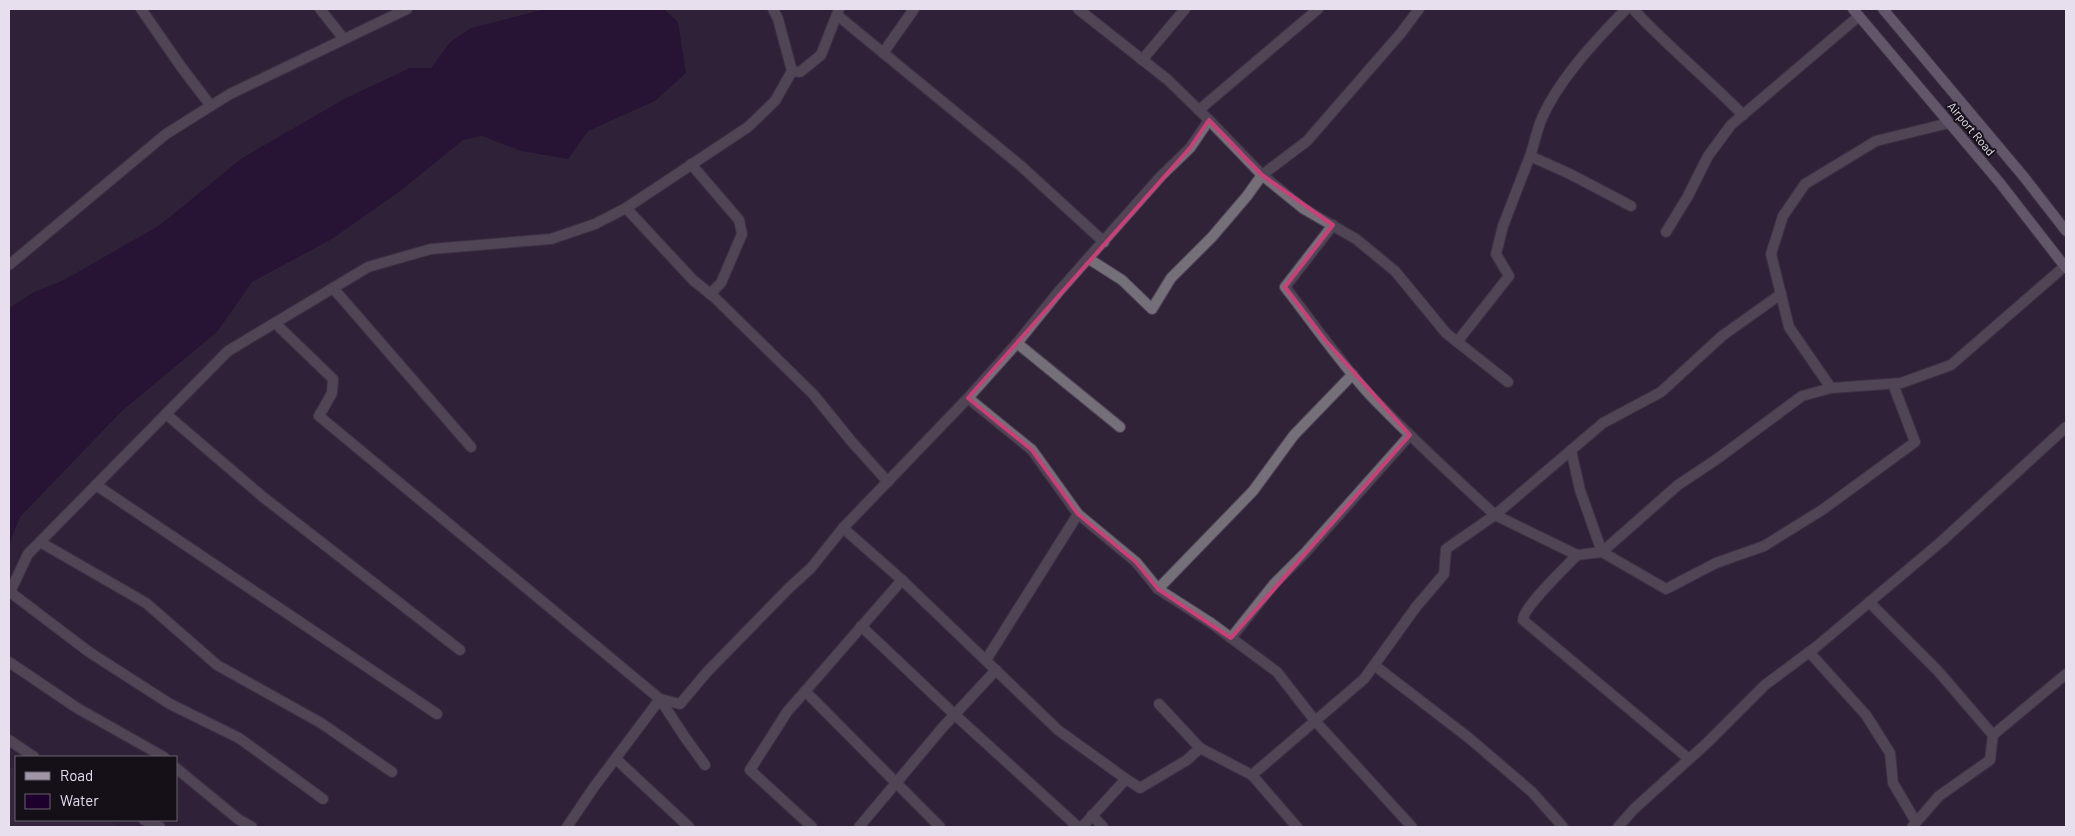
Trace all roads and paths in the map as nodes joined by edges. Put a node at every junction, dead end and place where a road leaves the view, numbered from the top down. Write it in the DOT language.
graph roads {
  1 [pos="141,9"];
  2 [pos="320,9"];
  3 [pos="773,9"];
  4 [pos="914,9"];
  5 [pos="1080,9"];
  6 [pos="1186,9"];
  7 [pos="1318,9"];
  8 [pos="1419,9"];
  9 [pos="1626,9"];
  10 [pos="1633,9"];
  11 [pos="1884,9"];
  12 [pos="400,10"];
  13 [pos="838,12"];
  14 [pos="1856,12"];
  15 [pos="344,39"];
  16 [pos="883,53"];
  17 [pos="1142,60"];
  18 [pos="792,71"];
  19 [pos="211,106"];
  20 [pos="1199,110"];
  21 [pos="1743,115"];
  22 [pos="1210,120"];
  23 [pos="1949,123"];
  24 [pos="1530,156"];
  25 [pos="691,164"];
  26 [pos="1262,176"];
  27 [pos="1631,206"];
  28 [pos="626,208"];
  29 [pos="1333,226"];
  30 [pos="2066,231"];
  31 [pos="1666,232"];
  32 [pos="1104,242"];
  33 [pos="1089,259"];
  34 [pos="9,265"];
  35 [pos="2065,267"];
  36 [pos="333,288"];
  37 [pos="710,294"];
  38 [pos="1781,294"];
  39 [pos="275,322"];
  40 [pos="1457,342"];
  41 [pos="1017,343"];
  42 [pos="1353,374"];
  43 [pos="1508,382"];
  44 [pos="1892,384"];
  45 [pos="1831,388"];
  46 [pos="968,398"];
  47 [pos="166,414"];
  48 [pos="1120,427"];
  49 [pos="2066,427"];
  50 [pos="1410,435"];
  51 [pos="471,447"];
  52 [pos="1571,450"];
  53 [pos="888,482"];
  54 [pos="96,485"];
  55 [pos="1078,514"];
  56 [pos="1495,515"];
  57 [pos="843,528"];
  58 [pos="40,542"];
  59 [pos="1602,552"];
  60 [pos="1577,555"];
  61 [pos="902,580"];
  62 [pos="1158,589"];
  63 [pos="9,593"];
  64 [pos="1869,602"];
  65 [pos="861,626"];
  66 [pos="1231,638"];
  67 [pos="460,650"];
  68 [pos="1809,652"];
  69 [pos="986,660"];
  70 [pos="9,662"];
  71 [pos="1374,665"];
  72 [pos="996,670"];
  73 [pos="2066,674"];
  74 [pos="805,691"];
  75 [pos="660,699"];
  76 [pos="1159,704"];
  77 [pos="437,714"];
  78 [pos="954,714"];
  79 [pos="1316,722"];
  80 [pos="1993,735"];
  81 [pos="9,740"];
  82 [pos="1200,748"];
  83 [pos="33,756"];
  84 [pos="162,756"];
  85 [pos="616,759"];
  86 [pos="1689,759"];
  87 [pos="706,765"];
  88 [pos="178,770"];
  89 [pos="392,772"];
  90 [pos="1252,775"];
  91 [pos="1126,779"];
  92 [pos="898,782"];
  93 [pos="323,799"];
  94 [pos="1092,815"];
  95 [pos="146,821"];
  96 [pos="1914,825"];
  97 [pos="160,827"];
  98 [pos="252,827"];
  99 [pos="567,827"];
  100 [pos="690,827"];
  101 [pos="812,827"];
  102 [pos="859,827"];
  103 [pos="940,827"];
  104 [pos="1080,827"];
  105 [pos="1103,827"];
  106 [pos="1297,827"];
  107 [pos="1412,827"];
  108 [pos="1563,827"];
  109 [pos="1618,827"];
  1 -- 19 [label="street"];
  2 -- 15 [label="street"];
  3 -- 18 [label="street"];
  4 -- 16 [label="street"];
  5 -- 17 [label="street"];
  6 -- 17 [label="street"];
  7 -- 20 [label="street"];
  8 -- 26 [label="street"];
  9 -- 24 [label="street"];
  10 -- 21 [label="street"];
  11 -- 30 [label="main road, Airport Road"];
  12 -- 15 [label="street"];
  13 -- 16 [label="street"];
  13 -- 18 [label="street"];
  14 -- 21 [label="street"];
  14 -- 23 [label="main road, Airport Road"];
  15 -- 19 [label="street"];
  16 -- 32 [label="street"];
  17 -- 20 [label="street"];
  18 -- 25 [label="street"];
  19 -- 34 [label="street"];
  20 -- 22 [label="street"];
  21 -- 31 [label="street"];
  22 -- 26 [label="street"];
  22 -- 32 [label="street"];
  23 -- 35 [label="main road, Airport Road"];
  23 -- 38 [label="street"];
  24 -- 27 [label="street"];
  24 -- 40 [label="street"];
  25 -- 28 [label="street"];
  25 -- 37 [label="street"];
  26 -- 29 [label="street"];
  26 -- 33 [label="street"];
  28 -- 36 [label="street"];
  28 -- 37 [label="street"];
  29 -- 40 [label="street"];
  29 -- 42 [label="street"];
  32 -- 33 [label="street"];
  33 -- 41 [label="street"];
  35 -- 44 [label="street"];
  36 -- 39 [label="street"];
  36 -- 51 [label="street"];
  37 -- 53 [label="street"];
  38 -- 45 [label="street"];
  38 -- 52 [label="street"];
  39 -- 47 [label="street"];
  39 -- 75 [label="street"];
  40 -- 43 [label="street"];
  41 -- 46 [label="street"];
  41 -- 48 [label="street"];
  42 -- 50 [label="street"];
  42 -- 62 [label="street"];
  44 -- 45 [label="street"];
  44 -- 59 [label="street"];
  45 -- 59 [label="street"];
  46 -- 53 [label="street"];
  46 -- 55 [label="street"];
  47 -- 54 [label="street"];
  47 -- 67 [label="street"];
  49 -- 64 [label="street"];
  50 -- 56 [label="street"];
  50 -- 66 [label="street"];
  52 -- 56 [label="street"];
  52 -- 59 [label="street"];
  53 -- 57 [label="street"];
  54 -- 58 [label="street"];
  54 -- 77 [label="street"];
  55 -- 62 [label="street"];
  55 -- 69 [label="street"];
  56 -- 60 [label="street"];
  56 -- 71 [label="street"];
  57 -- 61 [label="street"];
  57 -- 75 [label="street"];
  58 -- 63 [label="street"];
  58 -- 89 [label="street"];
  59 -- 60 [label="street"];
  60 -- 86 [label="street"];
  61 -- 65 [label="street"];
  61 -- 69 [label="street"];
  62 -- 66 [label="street"];
  63 -- 93 [label="street"];
  64 -- 68 [label="street"];
  64 -- 80 [label="street"];
  65 -- 74 [label="street"];
  65 -- 78 [label="street"];
  66 -- 79 [label="street"];
  68 -- 86 [label="street"];
  68 -- 96 [label="street"];
  69 -- 72 [label="street"];
  70 -- 84 [label="street"];
  71 -- 79 [label="street"];
  71 -- 108 [label="street"];
  72 -- 78 [label="street"];
  72 -- 91 [label="street"];
  73 -- 80 [label="street"];
  74 -- 92 [label="street"];
  74 -- 101 [label="street"];
  75 -- 85 [label="street"];
  75 -- 87 [label="street"];
  76 -- 82 [label="street"];
  78 -- 92 [label="street"];
  78 -- 104 [label="street"];
  79 -- 90 [label="street"];
  79 -- 107 [label="street"];
  80 -- 96 [label="street"];
  81 -- 83 [label="street"];
  82 -- 90 [label="street"];
  82 -- 91 [label="street"];
  85 -- 99 [label="street"];
  85 -- 100 [label="street"];
  86 -- 109 [label="street"];
  88 -- 98 [label="street"];
  90 -- 106 [label="street"];
  91 -- 94 [label="street"];
  92 -- 102 [label="street"];
  92 -- 103 [label="street"];
  94 -- 104 [label="street"];
  94 -- 105 [label="street"];
  95 -- 97 [label="street"];
}
